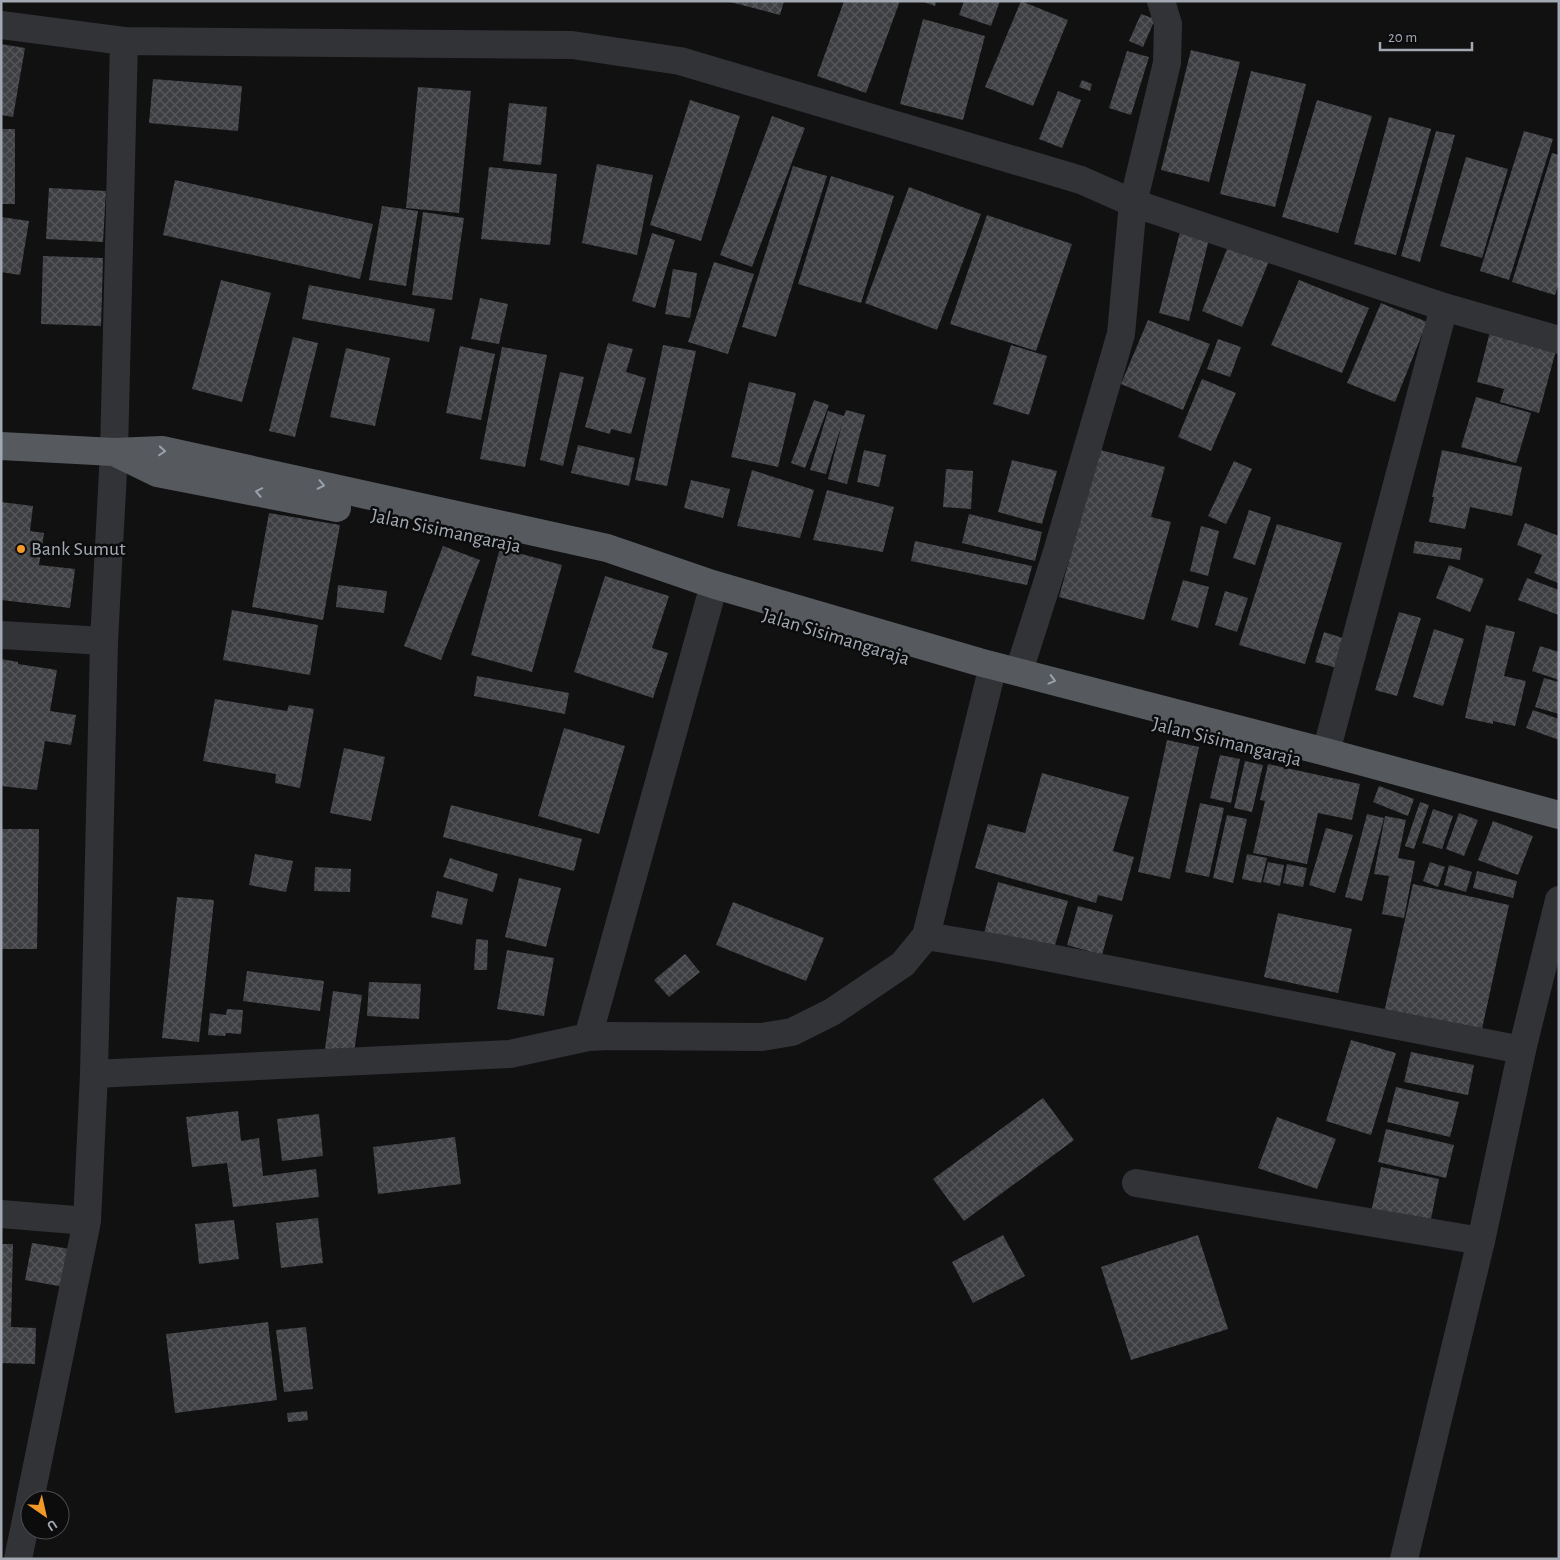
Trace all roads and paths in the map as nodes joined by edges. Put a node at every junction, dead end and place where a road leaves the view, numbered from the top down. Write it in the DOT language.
graph roads {
  1 [pos="1160,1"];
  2 [pos="1,25"];
  3 [pos="124,41"];
  4 [pos="1133,203"];
  5 [pos="1444,307"];
  6 [pos="1559,340"];
  7 [pos="1,446"];
  8 [pos="114,452"];
  9 [pos="710,599"];
  10 [pos="1,635"];
  11 [pos="104,641"];
  12 [pos="1019,671"];
  13 [pos="988,682"];
  14 [pos="1326,752"];
  15 [pos="1559,814"];
  16 [pos="1559,831"];
  17 [pos="1559,900"];
  18 [pos="926,936"];
  19 [pos="1551,971"];
  20 [pos="588,1037"];
  21 [pos="1522,1050"];
  22 [pos="94,1074"];
  23 [pos="1136,1183"];
  24 [pos="1,1214"];
  25 [pos="86,1221"];
  26 [pos="1481,1241"];
  27 [pos="32,1490"];
  28 [pos="22,1540"];
  29 [pos="18,1559"];
  30 [pos="1404,1559"];
  1 -- 4 [label="street"];
  2 -- 3 [label="street"];
  3 -- 4 [label="street"];
  3 -- 8 [label="street"];
  4 -- 5 [label="street"];
  4 -- 12 [label="street"];
  5 -- 6 [label="street"];
  5 -- 14 [label="street"];
  7 -- 8 [label="highway, Jalan Sisimangaraja"];
  9 -- 8 [label="highway, Jalan Sisimangaraja, one-way"];
  8 -- 11 [label="street"];
  8 -- 12 [label="highway, Jalan Sisimangaraja, one-way"];
  9 -- 13 [label="highway, Jalan Sisimangaraja"];
  9 -- 20 [label="street"];
  10 -- 11 [label="street"];
  11 -- 22 [label="street"];
  12 -- 14 [label="highway, Jalan Sisimangaraja, one-way"];
  13 -- 16 [label="highway, Jalan Sisimangaraja"];
  13 -- 18 [label="street"];
  14 -- 15 [label="highway, Jalan Sisimangaraja"];
  17 -- 19 [label="street"];
  18 -- 20 [label="street"];
  18 -- 21 [label="street"];
  19 -- 21 [label="street"];
  20 -- 22 [label="street"];
  21 -- 26 [label="street"];
  22 -- 25 [label="street"];
  23 -- 26 [label="street"];
  24 -- 25 [label="street"];
  25 -- 27 [label="street"];
  26 -- 30 [label="street"];
  28 -- 29 [label="street"];
}
